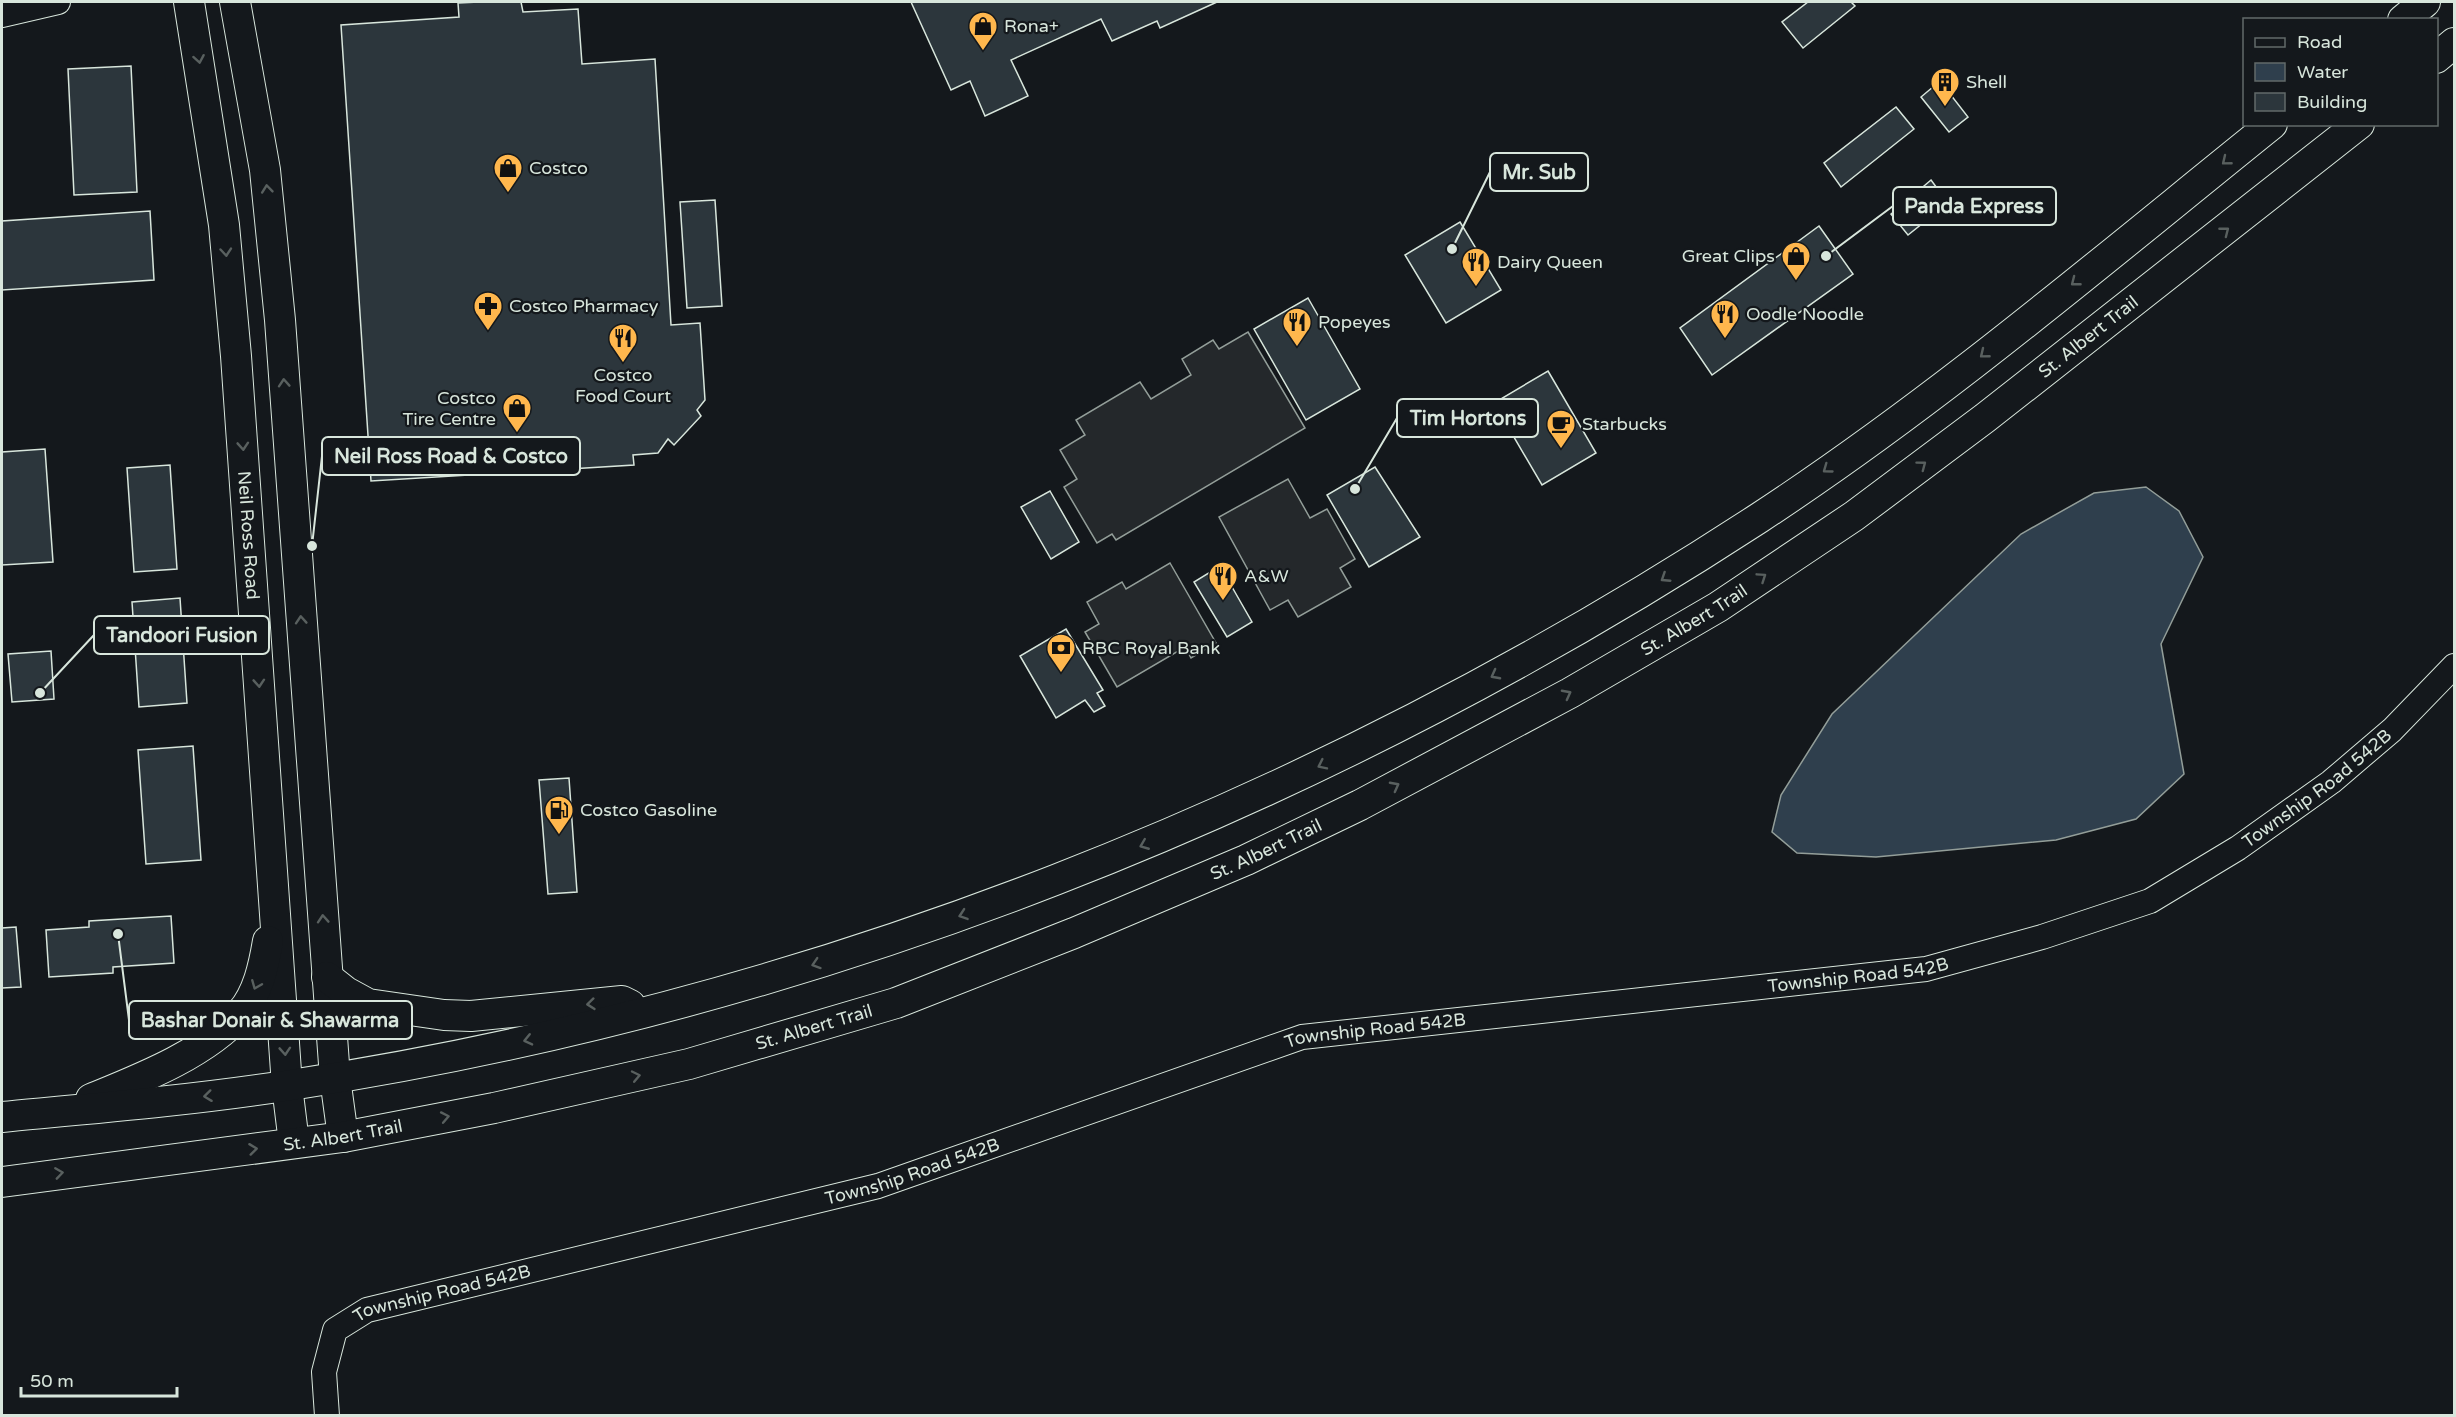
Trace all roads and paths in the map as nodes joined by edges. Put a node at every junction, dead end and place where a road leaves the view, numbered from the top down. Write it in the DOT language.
graph roads {
  1 [pos="58,2"];
  2 [pos="189,2"];
  3 [pos="236,2"];
  4 [pos="2425,2"];
  5 [pos="2,15"];
  6 [pos="2405,18"];
  7 [pos="2269,126"];
  8 [pos="2356,126"];
  9 [pos="2454,666"];
  10 [pos="275,908"];
  11 [pos="327,977"];
  12 [pos="646,1012"];
  13 [pos="334,1078"];
  14 [pos="287,1086"];
  15 [pos="62,1112"];
  16 [pos="2,1117"];
  17 [pos="343,1137"];
  18 [pos="294,1143"];
  19 [pos="2,1182"];
  20 [pos="327,1416"];
  1 -- 5 [label="street"];
  2 -- 10 [label="main road, Neil Ross Road, one-way"];
  11 -- 3 [label="main road, one-way"];
  4 -- 6 [label="main road"];
  7 -- 12 [label="main road, one-way"];
  17 -- 8 [label="main road, St. Albert Trail, one-way"];
  9 -- 20 [label="street, Township Road 542B"];
  10 -- 14 [label="main road, Neil Ross Road, one-way"];
  10 -- 15 [label="main road, one-way"];
  12 -- 11 [label="main road, one-way"];
  11 -- 13 [label="main road"];
  12 -- 13 [label="main road, one-way"];
  13 -- 14 [label="main road"];
  13 -- 17 [label="main road"];
  14 -- 15 [label="main road, one-way"];
  14 -- 18 [label="main road, Neil Ross Road"];
  15 -- 16 [label="main road"];
  17 -- 18 [label="main road, St. Albert Trail"];
  19 -- 18 [label="main road, St. Albert Trail, one-way"];
}
